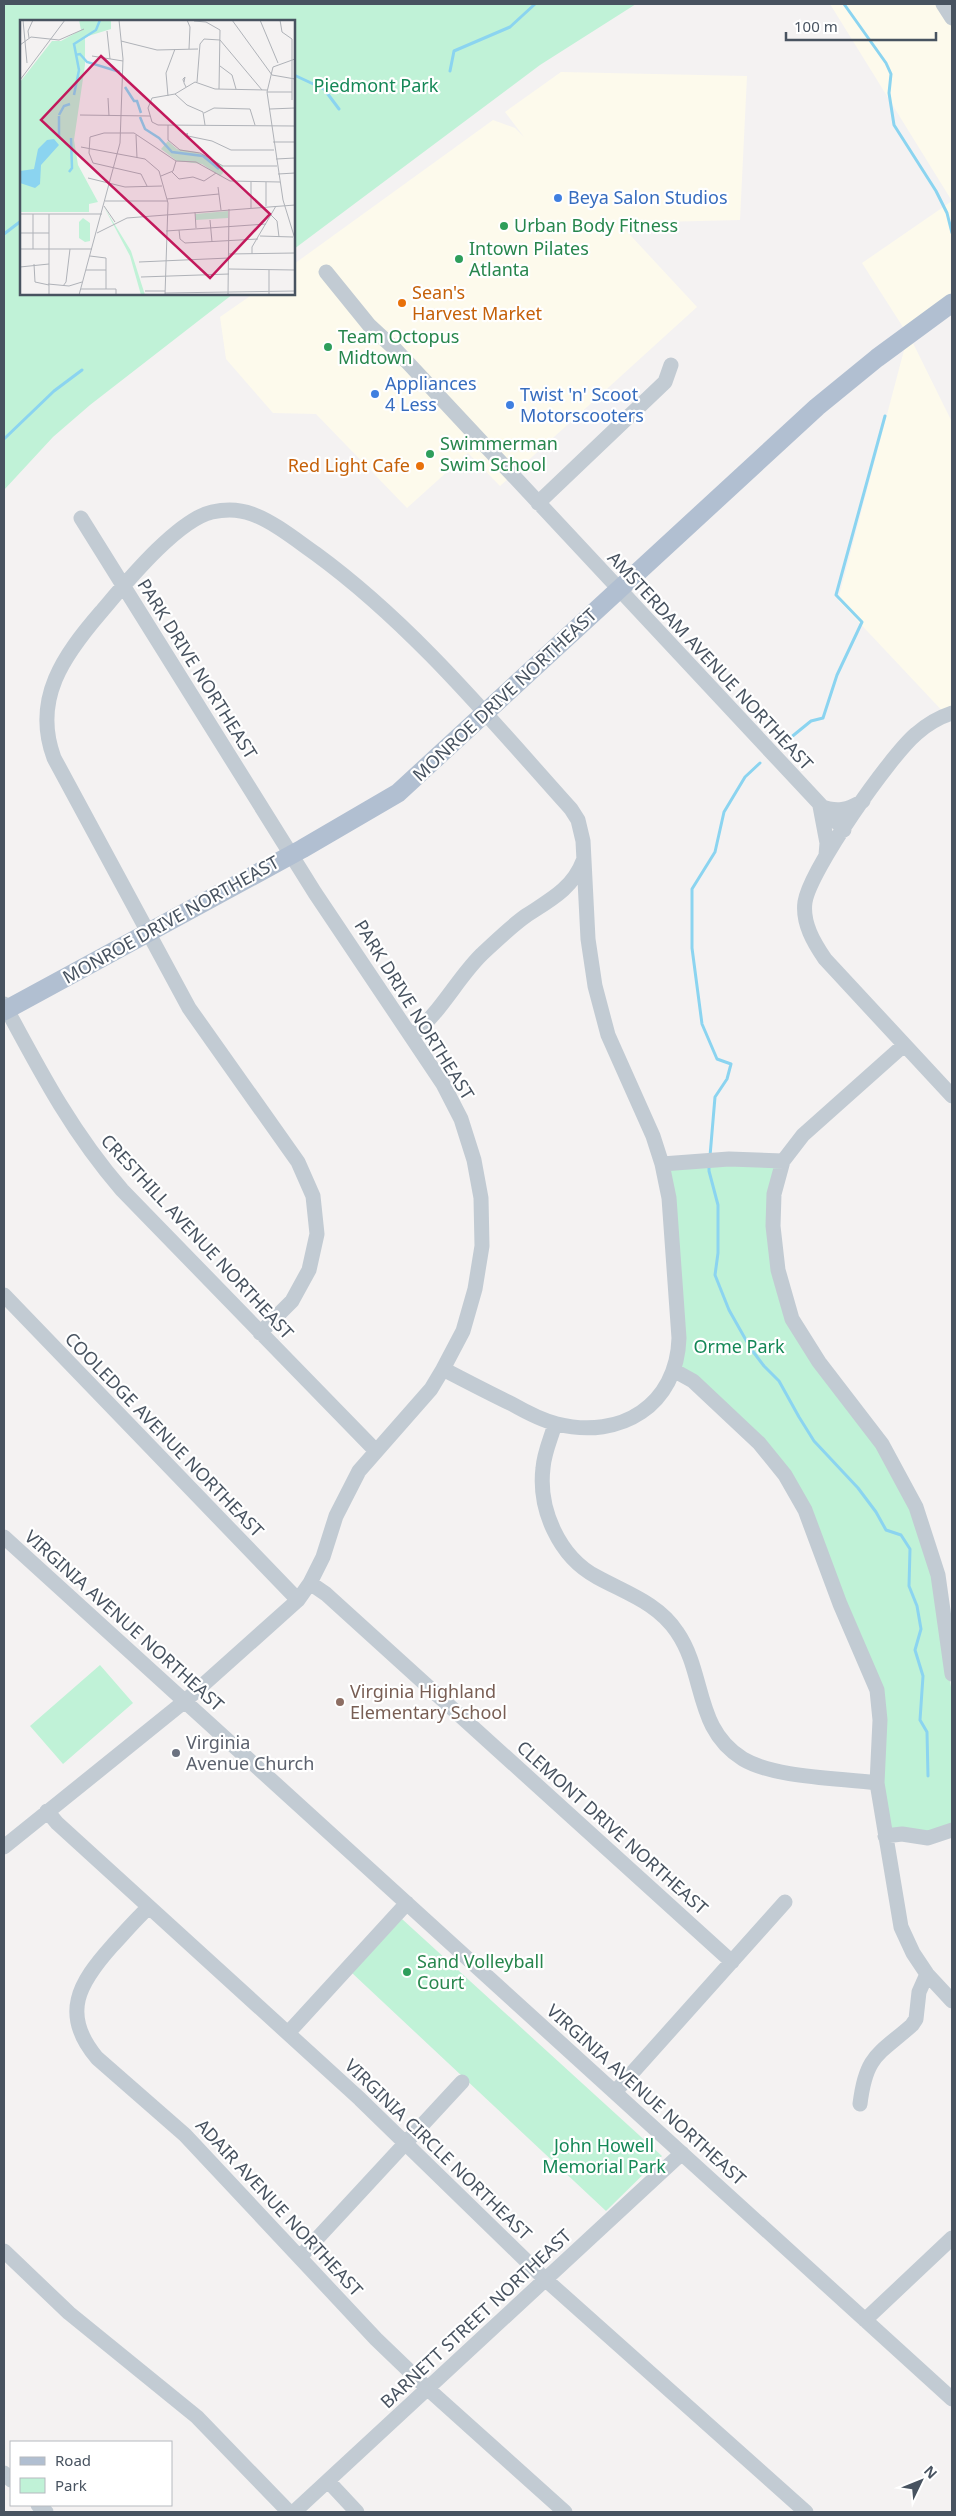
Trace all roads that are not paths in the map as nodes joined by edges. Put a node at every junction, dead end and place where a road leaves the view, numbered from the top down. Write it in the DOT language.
graph roads {
  1 [pos="943,4"];
  2 [pos="952,18"];
  3 [pos="326,272"];
  4 [pos="952,303"];
  5 [pos="671,365"];
  6 [pos="538,503"];
  7 [pos="80,518"];
  8 [pos="123,586"];
  9 [pos="618,590"];
  10 [pos="952,713"];
  11 [pos="485,714"];
  12 [pos="864,800"];
  13 [pos="820,806"];
  14 [pos="844,830"];
  15 [pos="292,855"];
  16 [pos="826,856"];
  17 [pos="584,857"];
  18 [pos="148,933"];
  19 [pos="5,1008"];
  20 [pos="411,1036"];
  21 [pos="904,1045"];
  22 [pos="952,1096"];
  23 [pos="782,1160"];
  24 [pos="662,1164"];
  25 [pos="4,1296"];
  26 [pos="260,1333"];
  27 [pos="444,1369"];
  28 [pos="675,1371"];
  29 [pos="556,1424"];
  30 [pos="375,1450"];
  31 [pos="4,1537"];
  32 [pos="310,1583"];
  33 [pos="298,1600"];
  34 [pos="952,1674"];
  35 [pos="185,1701"];
  36 [pos="877,1783"];
  37 [pos="47,1811"];
  38 [pos="952,1830"];
  39 [pos="885,1836"];
  40 [pos="4,1847"];
  41 [pos="785,1902"];
  42 [pos="407,1903"];
  43 [pos="149,1906"];
  44 [pos="732,1962"];
  45 [pos="927,1974"];
  46 [pos="952,2001"];
  47 [pos="288,2033"];
  48 [pos="462,2082"];
  49 [pos="615,2092"];
  50 [pos="860,2104"];
  51 [pos="406,2142"];
  52 [pos="682,2153"];
  53 [pos="952,2238"];
  54 [pos="4,2252"];
  55 [pos="300,2257"];
  56 [pos="546,2280"];
  57 [pos="865,2320"];
  58 [pos="428,2389"];
  59 [pos="952,2399"];
  60 [pos="328,2482"];
  61 [pos="289,2512"];
  62 [pos="294,2512"];
  63 [pos="357,2512"];
  64 [pos="565,2512"];
  65 [pos="806,2512"];
  1 -- 2 [label="street"];
  3 -- 6 [label="street, AMSTERDAM AVENUE NORTHEAST"];
  4 -- 9 [label="main road, MONROE DRIVE NORTHEAST"];
  5 -- 6 [label="street"];
  6 -- 9 [label="street, AMSTERDAM AVENUE NORTHEAST"];
  7 -- 8 [label="street, PARK DRIVE NORTHEAST"];
  8 -- 11 [label="street"];
  8 -- 15 [label="street, PARK DRIVE NORTHEAST"];
  8 -- 18 [label="street"];
  9 -- 11 [label="main road, MONROE DRIVE NORTHEAST"];
  9 -- 13 [label="street, AMSTERDAM AVENUE NORTHEAST"];
  10 -- 12 [label="street"];
  11 -- 15 [label="main road, MONROE DRIVE NORTHEAST"];
  11 -- 17 [label="street"];
  12 -- 13 [label="street"];
  12 -- 14 [label="street"];
  13 -- 14 [label="street, AMSTERDAM AVENUE NORTHEAST"];
  13 -- 16 [label="street"];
  14 -- 16 [label="street"];
  15 -- 18 [label="main road, MONROE DRIVE NORTHEAST"];
  15 -- 20 [label="street, PARK DRIVE NORTHEAST"];
  16 -- 21 [label="street"];
  17 -- 20 [label="street"];
  17 -- 24 [label="street"];
  18 -- 19 [label="main road, MONROE DRIVE NORTHEAST"];
  18 -- 26 [label="street"];
  19 -- 26 [label="street, CRESTHILL AVENUE NORTHEAST"];
  20 -- 27 [label="street, PARK DRIVE NORTHEAST"];
  21 -- 22 [label="street"];
  21 -- 23 [label="street"];
  23 -- 24 [label="street"];
  23 -- 34 [label="street"];
  24 -- 28 [label="street"];
  25 -- 33 [label="street, COOLEDGE AVENUE NORTHEAST"];
  26 -- 30 [label="street, CRESTHILL AVENUE NORTHEAST"];
  27 -- 29 [label="street"];
  27 -- 30 [label="street, PARK DRIVE NORTHEAST"];
  28 -- 29 [label="street"];
  28 -- 36 [label="street"];
  29 -- 36 [label="street"];
  30 -- 32 [label="street, PARK DRIVE NORTHEAST"];
  31 -- 35 [label="street, VIRGINIA AVENUE NORTHEAST"];
  32 -- 33 [label="street, PARK DRIVE NORTHEAST"];
  32 -- 44 [label="street, CLEMONT DRIVE NORTHEAST"];
  33 -- 35 [label="street, PARK DRIVE NORTHEAST"];
  35 -- 37 [label="street, PARK DRIVE NORTHEAST"];
  35 -- 42 [label="street, VIRGINIA AVENUE NORTHEAST"];
  36 -- 39 [label="street"];
  37 -- 40 [label="street, PARK DRIVE NORTHEAST"];
  37 -- 43 [label="street, VIRGINIA CIRCLE NORTHEAST"];
  38 -- 39 [label="street"];
  39 -- 45 [label="street"];
  41 -- 44 [label="street"];
  42 -- 47 [label="street"];
  42 -- 49 [label="street, VIRGINIA AVENUE NORTHEAST"];
  43 -- 47 [label="street, VIRGINIA CIRCLE NORTHEAST"];
  43 -- 55 [label="street, ADAIR AVENUE NORTHEAST"];
  44 -- 49 [label="street"];
  45 -- 46 [label="street"];
  45 -- 50 [label="street"];
  47 -- 51 [label="street, VIRGINIA CIRCLE NORTHEAST"];
  48 -- 51 [label="street"];
  49 -- 52 [label="street, VIRGINIA AVENUE NORTHEAST"];
  51 -- 55 [label="street"];
  51 -- 56 [label="street, VIRGINIA CIRCLE NORTHEAST"];
  52 -- 56 [label="street, BARNETT STREET NORTHEAST"];
  52 -- 57 [label="street, VIRGINIA AVENUE NORTHEAST"];
  53 -- 57 [label="street"];
  54 -- 61 [label="street"];
  55 -- 58 [label="street, ADAIR AVENUE NORTHEAST"];
  56 -- 58 [label="street, BARNETT STREET NORTHEAST"];
  56 -- 65 [label="street, VIRGINIA CIRCLE NORTHEAST"];
  57 -- 59 [label="street, VIRGINIA AVENUE NORTHEAST"];
  58 -- 60 [label="street, BARNETT STREET NORTHEAST"];
  58 -- 64 [label="street, ADAIR AVENUE NORTHEAST"];
  60 -- 62 [label="street, BARNETT STREET NORTHEAST"];
  60 -- 63 [label="street"];
}
